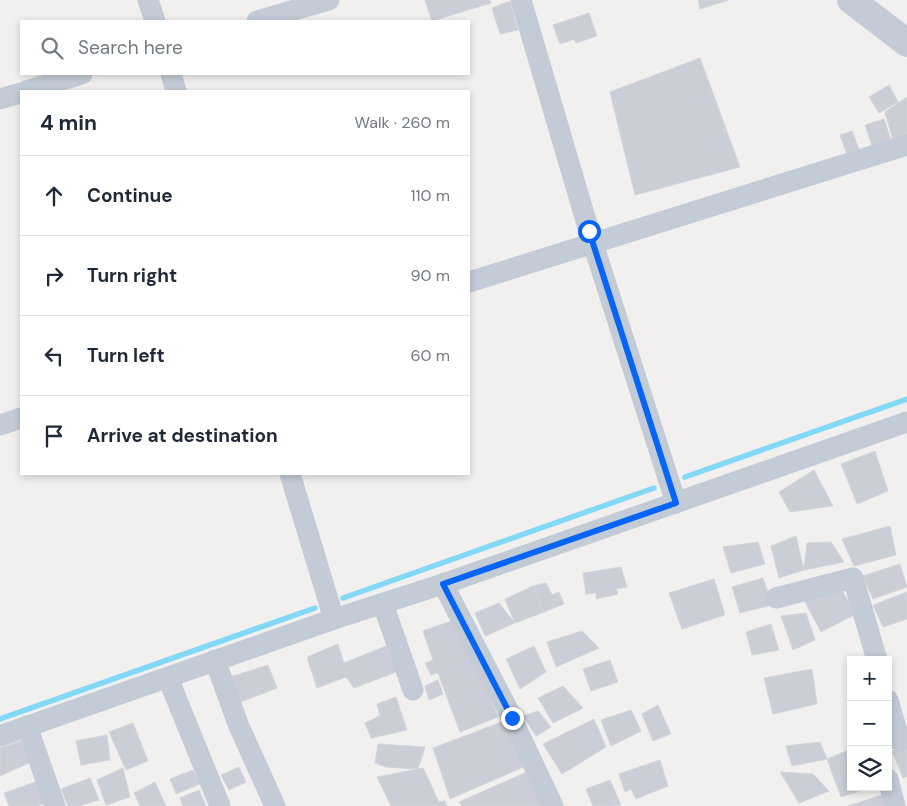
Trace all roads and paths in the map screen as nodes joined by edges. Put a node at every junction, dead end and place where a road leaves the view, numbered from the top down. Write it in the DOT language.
graph roads {
  1 [pos="148,0"];
  2 [pos="329,0"];
  3 [pos="520,0"];
  4 [pos="851,0"];
  5 [pos="155,20"];
  6 [pos="260,20"];
  7 [pos="907,43"];
  8 [pos="79,75"];
  9 [pos="171,75"];
  10 [pos="29,90"];
  11 [pos="176,90"];
  12 [pos="20,93"];
  13 [pos="0,99"];
  14 [pos="907,145"];
  15 [pos="593,244"];
  16 [pos="470,282"];
  17 [pos="20,418"];
  18 [pos="907,422"];
  19 [pos="0,424"];
  20 [pos="290,475"];
  21 [pos="676,503"];
  22 [pos="443,584"];
  23 [pos="776,598"];
  24 [pos="382,604"];
  25 [pos="334,619"];
  26 [pos="876,656"];
  27 [pos="216,660"];
  28 [pos="168,678"];
  29 [pos="413,690"];
  30 [pos="888,701"];
  31 [pos="27,726"];
  32 [pos="0,736"];
  33 [pos="898,741"];
  34 [pos="891,791"];
  35 [pos="55,806"];
  36 [pos="220,806"];
  37 [pos="275,806"];
  38 [pos="553,806"];
  39 [pos="895,806"];
  1 -- 5 [label="street"];
  2 -- 6 [label="street"];
  3 -- 15 [label="street"];
  4 -- 7 [label="street"];
  8 -- 10 [label="street"];
  9 -- 11 [label="street"];
  12 -- 13 [label="street"];
  14 -- 15 [label="street"];
  15 -- 16 [label="street"];
  15 -- 21 [label="street"];
  17 -- 19 [label="street"];
  18 -- 21 [label="street"];
  20 -- 25 [label="street"];
  21 -- 22 [label="street"];
  22 -- 24 [label="street"];
  22 -- 38 [label="street"];
  23 -- 26 [label="street"];
  24 -- 25 [label="street"];
  24 -- 29 [label="street"];
  25 -- 27 [label="street"];
  27 -- 28 [label="street"];
  27 -- 37 [label="street"];
  28 -- 31 [label="street"];
  28 -- 36 [label="street"];
  30 -- 33 [label="street"];
  31 -- 32 [label="street"];
  31 -- 35 [label="street"];
  34 -- 39 [label="street"];
}
